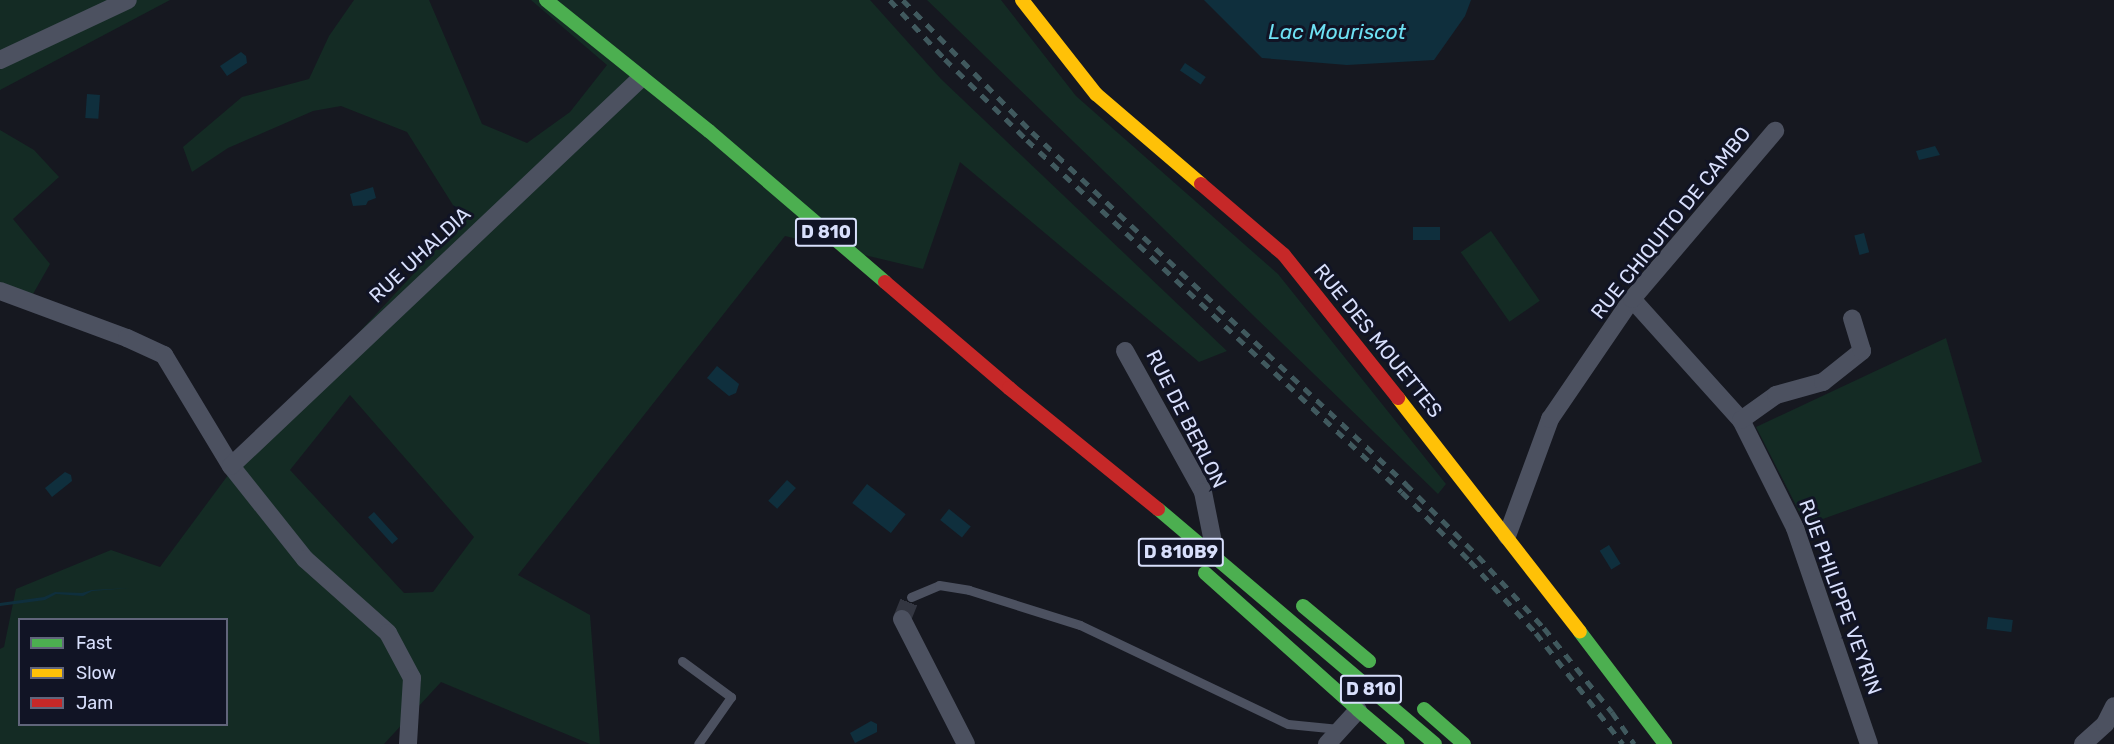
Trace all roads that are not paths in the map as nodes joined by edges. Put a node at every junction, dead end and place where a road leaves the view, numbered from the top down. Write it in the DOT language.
graph roads {
  1 [pos="128,0"];
  2 [pos="546,0"];
  3 [pos="1022,0"];
  4 [pos="0,60"];
  5 [pos="641,78"];
  6 [pos="1775,131"];
  7 [pos="0,291"];
  8 [pos="1632,299"];
  9 [pos="1852,319"];
  10 [pos="1125,351"];
  11 [pos="1010,388"];
  12 [pos="1741,420"];
  13 [pos="231,465"];
  14 [pos="1130,505"];
  15 [pos="1160,510"];
  16 [pos="1507,536"];
  17 [pos="1213,542"];
  18 [pos="1230,551"];
  19 [pos="1191,560"];
  20 [pos="1291,596"];
  21 [pos="911,597"];
  22 [pos="902,619"];
  23 [pos="682,661"];
  24 [pos="1378,670"];
  25 [pos="1413,699"];
  26 [pos="2114,706"];
  27 [pos="1358,710"];
  28 [pos="1339,729"];
  29 [pos="408,744"];
  30 [pos="698,744"];
  31 [pos="966,744"];
  32 [pos="1327,744"];
  33 [pos="1398,744"];
  34 [pos="1435,744"];
  35 [pos="1464,744"];
  36 [pos="1665,744"];
  37 [pos="1869,744"];
  38 [pos="2083,744"];
  1 -- 4 [label="street"];
  2 -- 5 [label="main road, D 810"];
  3 -- 16 [label="main road, RUE DES MOUETTES"];
  5 -- 11 [label="main road, D 810"];
  5 -- 13 [label="street, RUE UHALDIA"];
  6 -- 8 [label="street, RUE CHIQUITO DE CAMBO"];
  7 -- 13 [label="street"];
  8 -- 12 [label="street, RUE PHILIPPE VEYRIN"];
  8 -- 16 [label="street, RUE CHIQUITO DE CAMBO"];
  9 -- 12 [label="street"];
  10 -- 17 [label="street, RUE DE BERLON"];
  11 -- 14 [label="main road"];
  11 -- 15 [label="main road, D 810"];
  12 -- 37 [label="street, RUE PHILIPPE VEYRIN"];
  13 -- 29 [label="street"];
  15 -- 17 [label="main road"];
  15 -- 34 [label="main road, D 810"];
  16 -- 36 [label="main road, RUE DES MOUETTES"];
  17 -- 18 [label="main road"];
  19 -- 27 [label="main road, D 810B9"];
  20 -- 24 [label="main road"];
  21 -- 28 [label="lane"];
  22 -- 31 [label="street"];
  23 -- 30 [label="lane"];
  25 -- 35 [label="main road"];
  26 -- 38 [label="street"];
  27 -- 28 [label="street"];
  27 -- 33 [label="main road, D 810B9"];
  28 -- 32 [label="street"];
}
